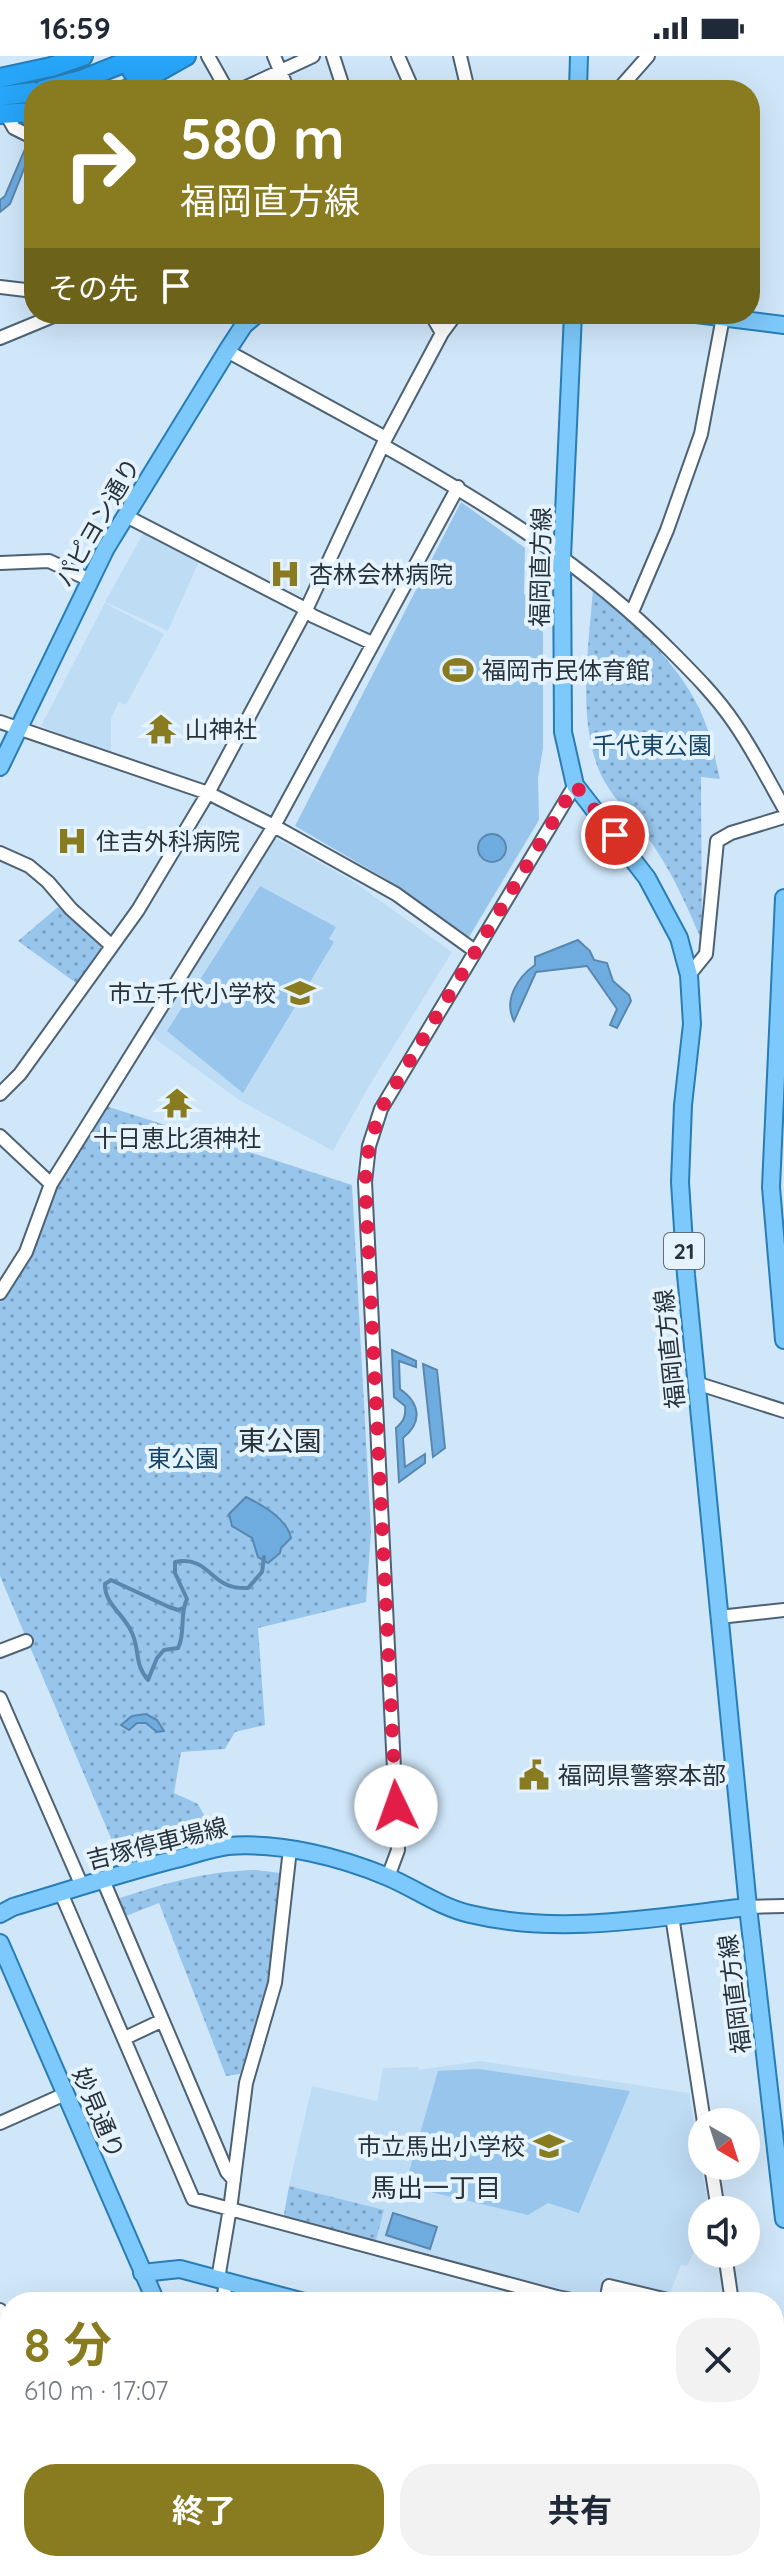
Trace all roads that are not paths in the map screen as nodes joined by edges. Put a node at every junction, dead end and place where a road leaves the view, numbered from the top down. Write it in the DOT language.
graph roads {
  1 [pos="70,56"];
  2 [pos="77,56"];
  3 [pos="83,56"];
  4 [pos="141,56"];
  5 [pos="161,56"];
  6 [pos="186,56"];
  7 [pos="208,56"];
  8 [pos="274,56"];
  9 [pos="313,56"];
  10 [pos="333,56"];
  11 [pos="398,56"];
  12 [pos="460,56"];
  13 [pos="579,56"];
  14 [pos="648,56"];
  15 [pos="280,71"];
  16 [pos="0,74"];
  17 [pos="81,80"];
  18 [pos="135,80"];
  19 [pos="140,80"];
  20 [pos="221,80"];
  21 [pos="261,80"];
  22 [pos="284,80"];
  23 [pos="341,80"];
  24 [pos="406,80"];
  25 [pos="466,80"];
  26 [pos="578,80"];
  27 [pos="627,80"];
  28 [pos="24,97"];
  29 [pos="24,102"];
  30 [pos="1,107"];
  31 [pos="24,110"];
  32 [pos="24,133"];
  33 [pos="0,287"];
  34 [pos="24,290"];
  35 [pos="760,322"];
  36 [pos="34,324"];
  37 [pos="245,324"];
  38 [pos="437,324"];
  39 [pos="449,324"];
  40 [pos="573,324"];
  41 [pos="722,324"];
  42 [pos="784,325"];
  43 [pos="442,333"];
  44 [pos="0,338"];
  45 [pos="227,351"];
  46 [pos="385,442"];
  47 [pos="458,487"];
  48 [pos="126,516"];
  49 [pos="562,557"];
  50 [pos="0,563"];
  51 [pos="90,580"];
  52 [pos="306,610"];
  53 [pos="632,612"];
  54 [pos="372,643"];
  55 [pos="0,722"];
  56 [pos="17,729"];
  57 [pos="0,767"];
  58 [pos="575,785"];
  59 [pos="208,793"];
  60 [pos="784,808"];
  61 [pos="784,817"];
  62 [pos="274,826"];
  63 [pos="0,853"];
  64 [pos="784,898"];
  65 [pos="112,946"];
  66 [pos="475,951"];
  67 [pos="689,975"];
  68 [pos="781,1035"];
  69 [pos="0,1094"];
  70 [pos="0,1136"];
  71 [pos="51,1184"];
  72 [pos="0,1293"];
  73 [pos="784,1340"];
  74 [pos="696,1383"];
  75 [pos="784,1411"];
  76 [pos="784,1610"];
  77 [pos="719,1617"];
  78 [pos="26,1641"];
  79 [pos="0,1651"];
  80 [pos="0,1698"];
  81 [pos="290,1849"];
  82 [pos="388,1877"];
  83 [pos="103,1880"];
  84 [pos="82,1886"];
  85 [pos="61,1893"];
  86 [pos="784,1906"];
  87 [pos="748,1907"];
  88 [pos="0,1914"];
  89 [pos="672,1916"];
  90 [pos="0,1943"];
  91 [pos="161,2021"];
  92 [pos="125,2038"];
  93 [pos="65,2094"];
  94 [pos="702,2108"];
  95 [pos="0,2123"];
  96 [pos="234,2180"];
  97 [pos="230,2210"];
  98 [pos="784,2219"];
  99 [pos="727,2268"];
  100 [pos="142,2273"];
  101 [pos="222,2280"];
  102 [pos="151,2292"];
  103 [pos="223,2292"];
  104 [pos="267,2292"];
  105 [pos="530,2292"];
  106 [pos="608,2292"];
  107 [pos="634,2292"];
  108 [pos="731,2292"];
  1 -- 16 [label="highway"];
  2 -- 16 [label="highway"];
  3 -- 16 [label="highway"];
  4 -- 17 [label="highway"];
  5 -- 18 [label="highway"];
  6 -- 19 [label="highway"];
  7 -- 20 [label="street"];
  8 -- 15 [label="street"];
  9 -- 15 [label="street"];
  10 -- 23 [label="street"];
  11 -- 24 [label="street"];
  12 -- 25 [label="street"];
  13 -- 26 [label="main road"];
  14 -- 27 [label="street"];
  15 -- 21 [label="street"];
  15 -- 22 [label="street"];
  28 -- 30 [label="highway"];
  29 -- 30 [label="highway"];
  30 -- 31 [label="highway"];
  30 -- 32 [label="street"];
  33 -- 34 [label="street"];
  35 -- 42 [label="main road"];
  36 -- 44 [label="street"];
  37 -- 45 [label="main road, パピヨン通り"];
  38 -- 43 [label="street"];
  39 -- 43 [label="street"];
  40 -- 49 [label="main road, 福岡直方線 / 21"];
  41 -- 53 [label="street"];
  43 -- 46 [label="street"];
  45 -- 46 [label="street"];
  45 -- 48 [label="main road, パピヨン通り"];
  46 -- 47 [label="street"];
  46 -- 52 [label="street"];
  47 -- 49 [label="street"];
  47 -- 54 [label="street"];
  48 -- 51 [label="main road, パピヨン通り"];
  48 -- 52 [label="street"];
  49 -- 53 [label="street"];
  49 -- 58 [label="main road, 福岡直方線 / 21"];
  50 -- 51 [label="street"];
  51 -- 56 [label="main road, パピヨン通り"];
  52 -- 54 [label="street"];
  52 -- 59 [label="street"];
  53 -- 60 [label="street"];
  54 -- 62 [label="street"];
  55 -- 56 [label="street"];
  56 -- 57 [label="main road, パピヨン通り"];
  56 -- 59 [label="street"];
  58 -- 66 [label="street"];
  58 -- 67 [label="main road, 福岡直方線 / 21"];
  59 -- 62 [label="street"];
  59 -- 65 [label="street"];
  61 -- 67 [label="street"];
  62 -- 66 [label="street"];
  62 -- 71 [label="street"];
  63 -- 65 [label="street"];
  64 -- 68 [label="main road"];
  65 -- 69 [label="street"];
  66 -- 82 [label="street"];
  67 -- 74 [label="main road, 福岡直方線 / 21"];
  68 -- 73 [label="main road"];
  70 -- 71 [label="street"];
  71 -- 72 [label="street"];
  74 -- 75 [label="street"];
  74 -- 77 [label="main road, 福岡直方線 / 21"];
  76 -- 77 [label="street"];
  77 -- 87 [label="main road, 福岡直方線 / 21"];
  78 -- 79 [label="street"];
  80 -- 84 [label="street"];
  81 -- 82 [label="main road, 吉塚停車場線"];
  81 -- 83 [label="main road, 吉塚停車場線"];
  81 -- 96 [label="street"];
  82 -- 89 [label="main road, 吉塚停車場線"];
  83 -- 84 [label="main road, 吉塚停車場線"];
  83 -- 91 [label="street"];
  84 -- 85 [label="main road, 吉塚停車場線"];
  85 -- 88 [label="main road, 吉塚停車場線"];
  85 -- 92 [label="street"];
  86 -- 87 [label="street"];
  87 -- 89 [label="main road, 吉塚停車場線"];
  87 -- 98 [label="main road, 福岡直方線 / 21"];
  89 -- 94 [label="street"];
  90 -- 93 [label="main road, 妙見通り"];
  91 -- 92 [label="street"];
  91 -- 96 [label="street"];
  92 -- 97 [label="street"];
  93 -- 95 [label="street"];
  93 -- 100 [label="main road, 妙見通り"];
  96 -- 97 [label="street"];
  97 -- 101 [label="street"];
  97 -- 105 [label="street"];
  99 -- 108 [label="street"];
  100 -- 101 [label="main road"];
  100 -- 102 [label="main road, 妙見通り"];
  101 -- 103 [label="street"];
  101 -- 104 [label="main road"];
  106 -- 107 [label="street"];
}
